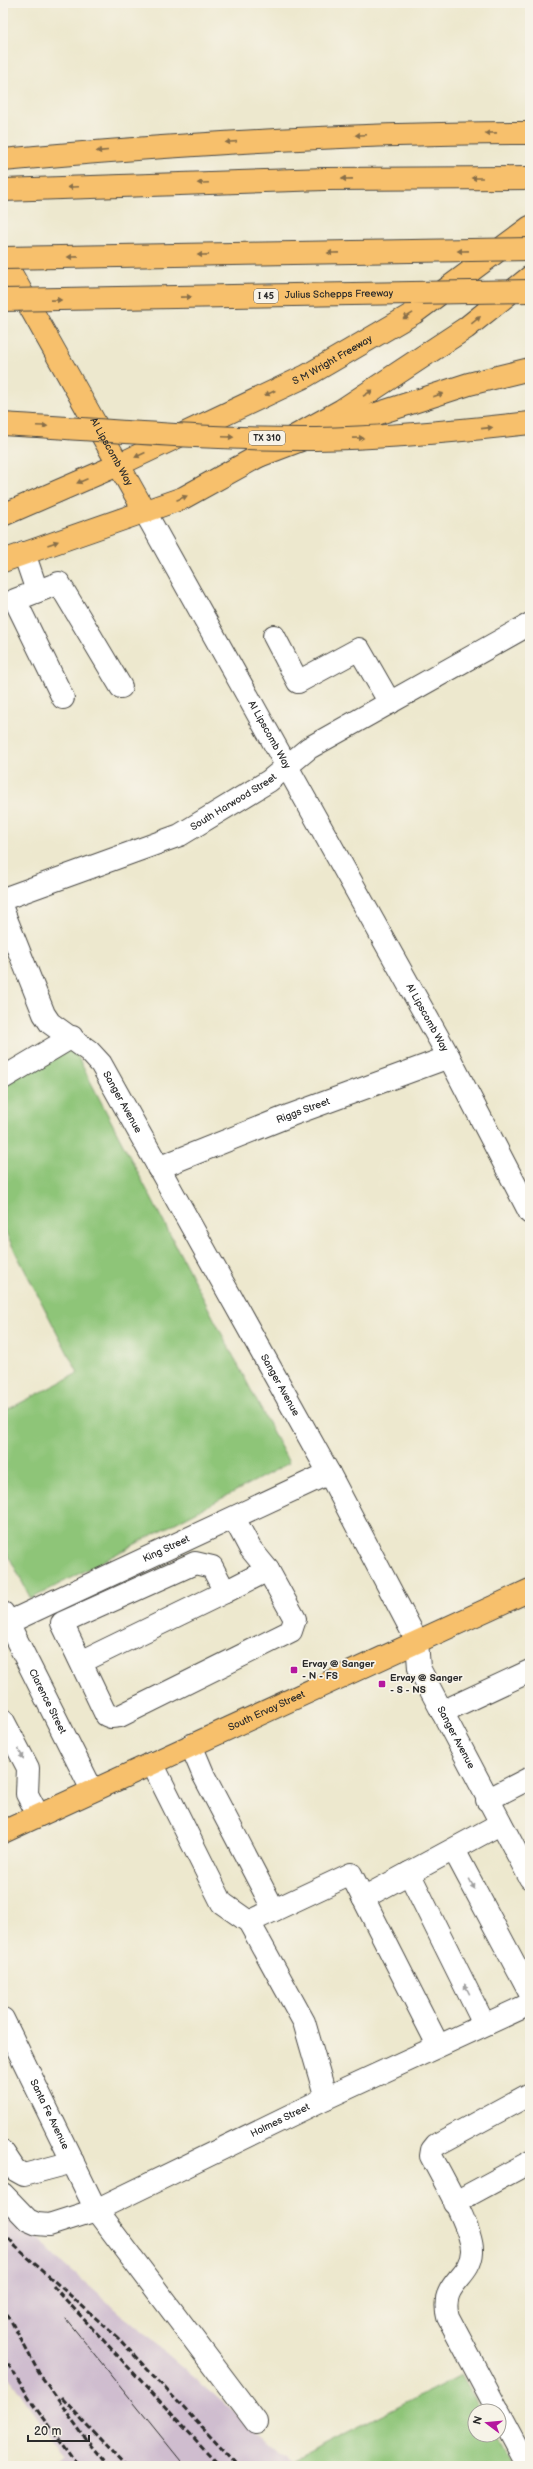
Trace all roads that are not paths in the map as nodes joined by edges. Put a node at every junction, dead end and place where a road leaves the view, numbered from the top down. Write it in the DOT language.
graph roads {
  1 [pos="530,133"];
  2 [pos="3,160"];
  3 [pos="530,178"];
  4 [pos="3,190"];
  5 [pos="530,227"];
  6 [pos="530,250"];
  7 [pos="3,259"];
  8 [pos="530,277"];
  9 [pos="530,291"];
  10 [pos="3,300"];
  11 [pos="530,369"];
  12 [pos="530,423"];
  13 [pos="3,424"];
  14 [pos="259,456"];
  15 [pos="118,465"];
  16 [pos="145,512"];
  17 [pos="3,515"];
  18 [pos="24,553"];
  19 [pos="3,561"];
  20 [pos="37,591"];
  21 [pos="530,624"];
  22 [pos="274,636"];
  23 [pos="121,687"];
  24 [pos="63,698"];
  25 [pos="390,703"];
  26 [pos="286,767"];
  27 [pos="3,898"];
  28 [pos="3,911"];
  29 [pos="72,1037"];
  30 [pos="449,1057"];
  31 [pos="3,1078"];
  32 [pos="158,1168"];
  33 [pos="530,1213"];
  34 [pos="329,1473"];
  35 [pos="234,1518"];
  36 [pos="268,1570"];
  37 [pos="530,1590"];
  38 [pos="225,1592"];
  39 [pos="5,1620"];
  40 [pos="417,1641"];
  41 [pos="81,1662"];
  42 [pos="530,1671"];
  43 [pos="442,1712"];
  44 [pos="3,1720"];
  45 [pos="191,1745"];
  46 [pos="152,1763"];
  47 [pos="530,1778"];
  48 [pos="92,1790"];
  49 [pos="487,1800"];
  50 [pos="38,1815"];
  51 [pos="500,1824"];
  52 [pos="3,1832"];
  53 [pos="454,1850"];
  54 [pos="409,1873"];
  55 [pos="530,1878"];
  56 [pos="363,1898"];
  57 [pos="274,1910"];
  58 [pos="249,1922"];
  59 [pos="530,1993"];
  60 [pos="530,2004"];
  61 [pos="4,2022"];
  62 [pos="484,2024"];
  63 [pos="438,2045"];
  64 [pos="530,2094"];
  65 [pos="326,2098"];
  66 [pos="3,2152"];
  67 [pos="73,2162"];
  68 [pos="530,2162"];
  69 [pos="3,2194"];
  70 [pos="454,2203"];
  71 [pos="96,2210"];
  72 [pos="494,2403"];
  73 [pos="256,2422"];
  74 [pos="507,2427"];
  75 [pos="528,2466"];
  1 -- 2 [label="main road, one-way"];
  3 -- 4 [label="main road, one-way"];
  5 -- 15 [label="main road, S M Wright Freeway, one-way"];
  6 -- 7 [label="main road, one-way, bridge"];
  7 -- 15 [label="main road, Al Lipscomb Way"];
  14 -- 8 [label="main road, one-way"];
  10 -- 9 [label="main road, Julius Schepps Freeway / I 45, one-way, bridge"];
  14 -- 11 [label="main road, one-way"];
  13 -- 12 [label="main road, TX 310, one-way, bridge"];
  16 -- 14 [label="main road, one-way"];
  15 -- 16 [label="main road, Al Lipscomb Way"];
  15 -- 17 [label="main road, S M Wright Freeway, one-way"];
  18 -- 16 [label="main road, one-way"];
  16 -- 26 [label="street, Al Lipscomb Way"];
  18 -- 19 [label="main road"];
  18 -- 20 [label="street"];
  20 -- 23 [label="street"];
  20 -- 24 [label="street"];
  21 -- 25 [label="street, South Harwood Street"];
  22 -- 25 [label="street"];
  25 -- 26 [label="street, South Harwood Street"];
  26 -- 27 [label="street, South Harwood Street"];
  26 -- 30 [label="street, Al Lipscomb Way"];
  28 -- 29 [label="street, Sanger Avenue"];
  29 -- 31 [label="street"];
  29 -- 32 [label="street, Sanger Avenue"];
  30 -- 32 [label="street, Riggs Street"];
  30 -- 33 [label="street, Al Lipscomb Way"];
  32 -- 34 [label="street, Sanger Avenue"];
  34 -- 35 [label="street, King Street"];
  34 -- 40 [label="street, Sanger Avenue"];
  35 -- 36 [label="street"];
  35 -- 39 [label="street, King Street"];
  36 -- 38 [label="street"];
  36 -- 41 [label="street"];
  37 -- 40 [label="main road, South Ervay Street"];
  38 -- 41 [label="street"];
  38 -- 41 [label="street"];
  39 -- 48 [label="street, Clarence Street"];
  40 -- 43 [label="street, Sanger Avenue"];
  40 -- 45 [label="main road, South Ervay Street"];
  42 -- 43 [label="street"];
  43 -- 49 [label="street, Sanger Avenue"];
  44 -- 50 [label="street, one-way"];
  45 -- 46 [label="main road, South Ervay Street"];
  45 -- 57 [label="street"];
  46 -- 48 [label="main road, South Ervay Street"];
  46 -- 58 [label="street"];
  47 -- 49 [label="street"];
  48 -- 50 [label="main road, South Ervay Street"];
  49 -- 51 [label="street, Sanger Avenue"];
  50 -- 52 [label="main road, South Ervay Street"];
  51 -- 53 [label="street"];
  51 -- 55 [label="street, Sanger Avenue"];
  53 -- 54 [label="street"];
  53 -- 59 [label="street, one-way"];
  54 -- 56 [label="street"];
  62 -- 54 [label="street, one-way"];
  56 -- 57 [label="street"];
  56 -- 63 [label="street"];
  57 -- 58 [label="street"];
  58 -- 65 [label="street"];
  60 -- 62 [label="street, Holmes Street"];
  61 -- 67 [label="street, Santa Fe Avenue"];
  62 -- 63 [label="street, Holmes Street"];
  63 -- 65 [label="street, Holmes Street"];
  64 -- 70 [label="street"];
  65 -- 71 [label="street, Holmes Street"];
  66 -- 67 [label="street"];
  67 -- 71 [label="street, Santa Fe Avenue"];
  68 -- 70 [label="street"];
  69 -- 71 [label="street, Holmes Street"];
  70 -- 72 [label="street"];
  71 -- 73 [label="street, Santa Fe Avenue"];
  74 -- 75 [label="street"];
}
